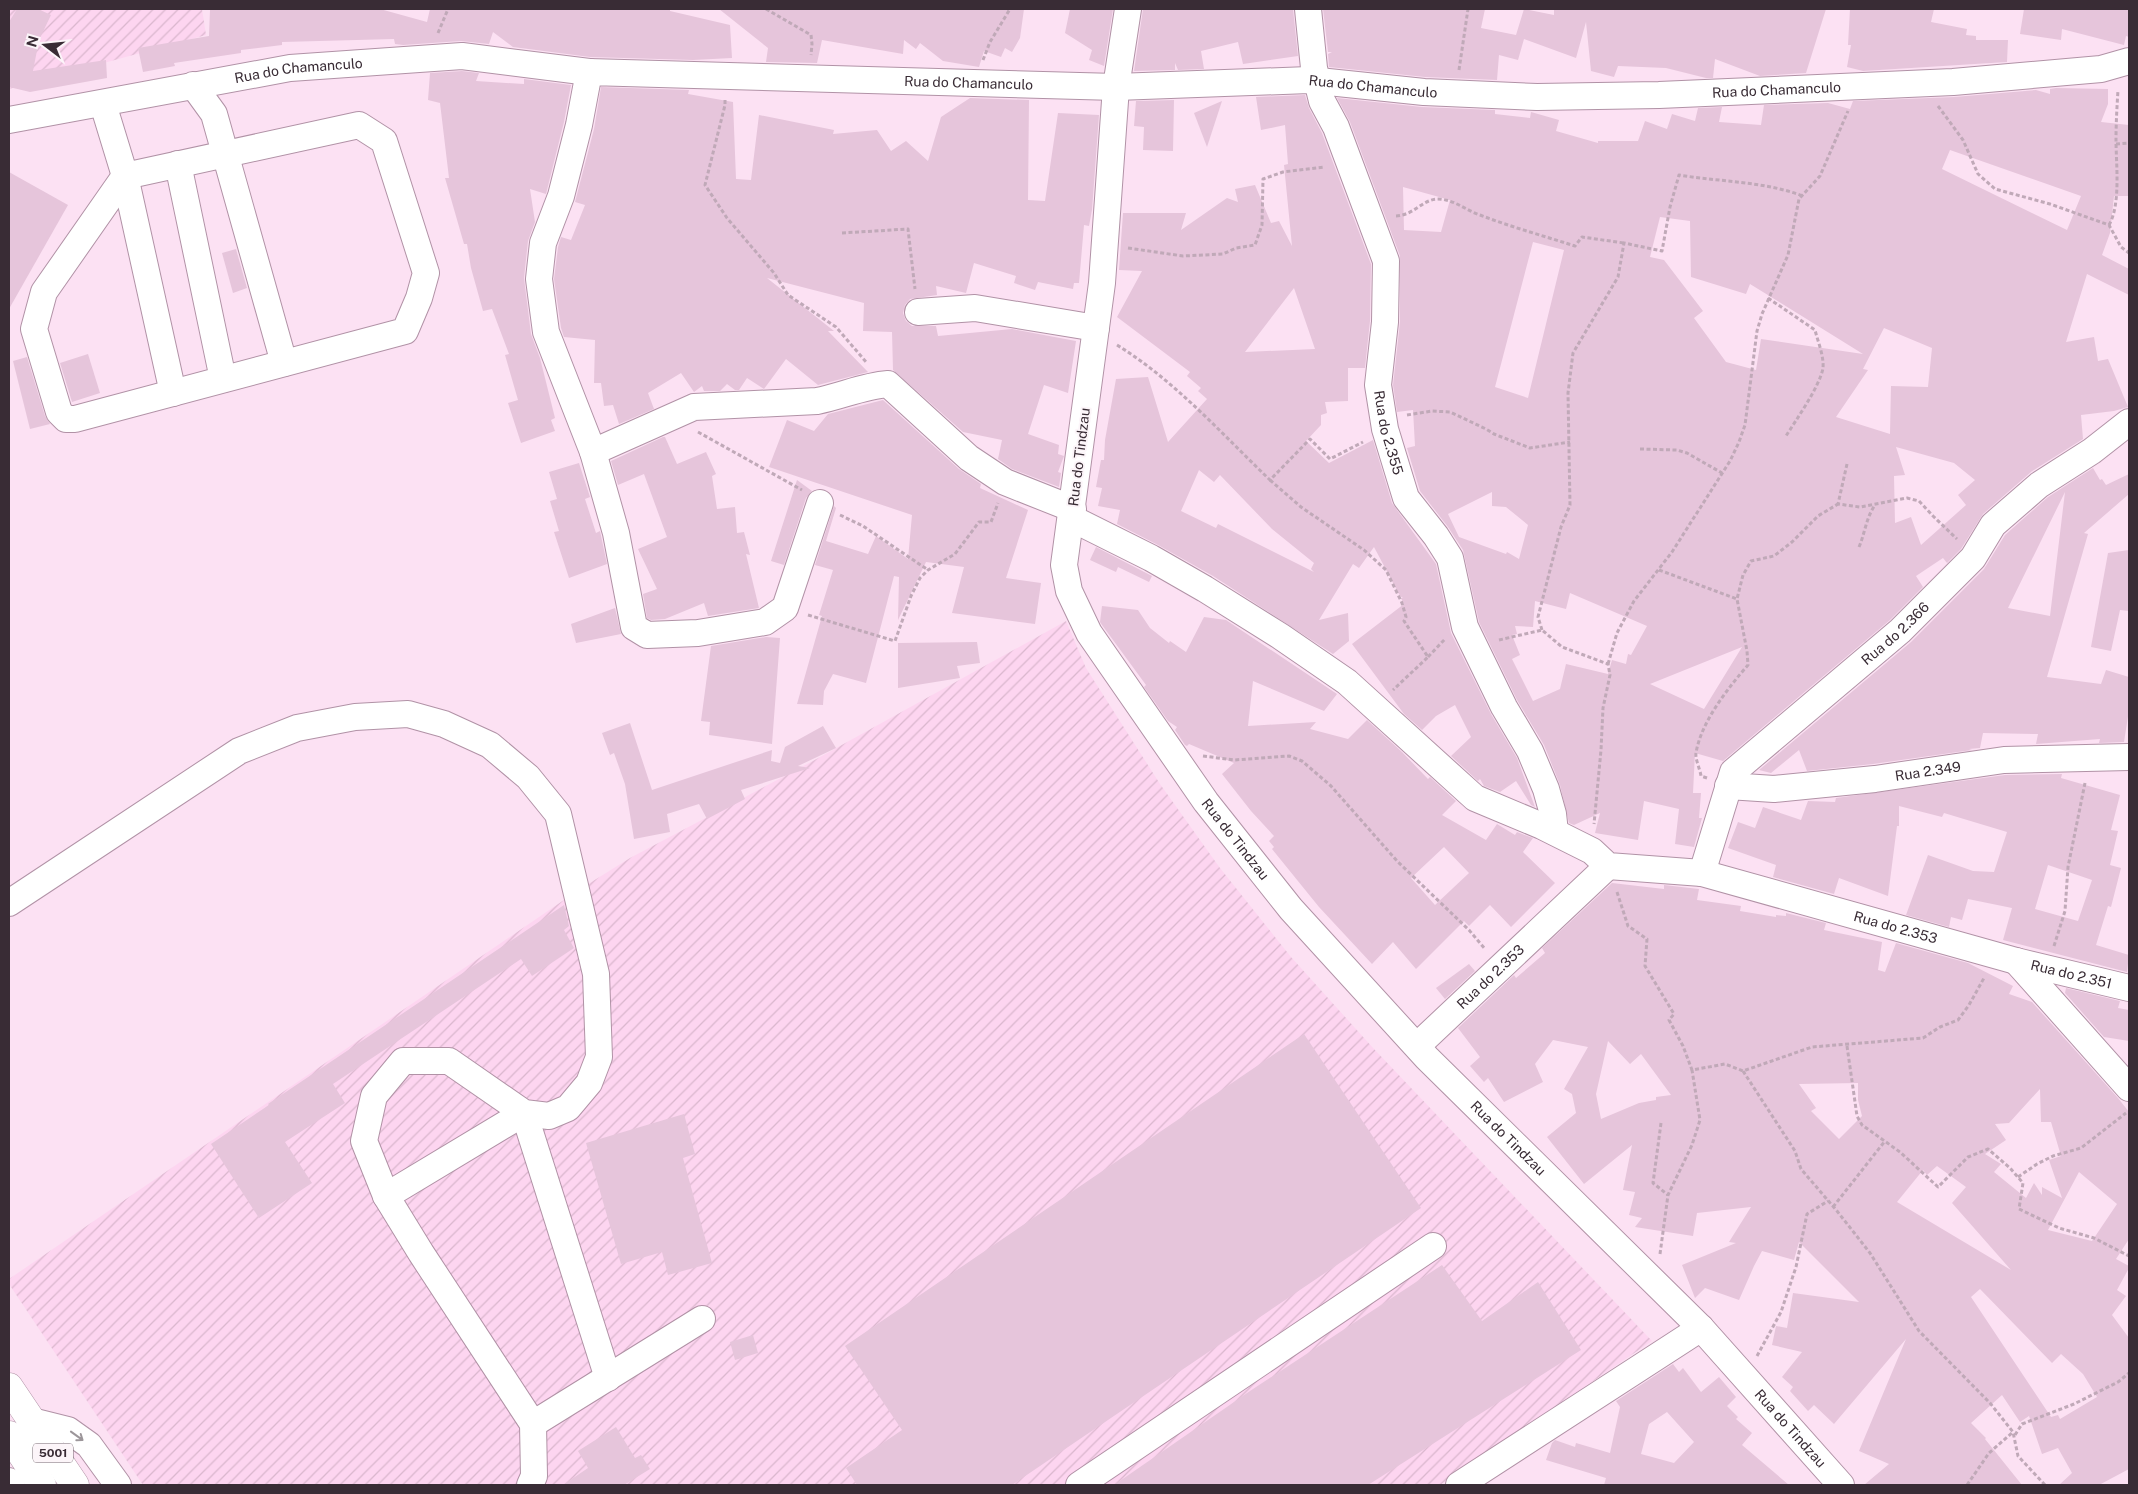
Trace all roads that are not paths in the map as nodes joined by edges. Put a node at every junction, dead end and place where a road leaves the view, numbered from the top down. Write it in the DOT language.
graph roads {
  1 [pos="1128,9"];
  2 [pos="1308,9"];
  3 [pos="2124,62"];
  4 [pos="602,73"];
  5 [pos="1317,81"];
  6 [pos="193,85"];
  7 [pos="1116,87"];
  8 [pos="103,104"];
  9 [pos="9,120"];
  10 [pos="225,154"];
  11 [pos="178,164"];
  12 [pos="125,176"];
  13 [pos="918,312"];
  14 [pos="1095,334"];
  15 [pos="284,363"];
  16 [pos="224,379"];
  17 [pos="173,393"];
  18 [pos="2129,422"];
  19 [pos="593,452"];
  20 [pos="820,503"];
  21 [pos="1072,514"];
  22 [pos="2129,757"];
  23 [pos="1728,786"];
  24 [pos="1554,832"];
  25 [pos="1600,858"];
  26 [pos="1702,874"];
  27 [pos="9,903"];
  28 [pos="2016,961"];
  29 [pos="2129,988"];
  30 [pos="1417,1046"];
  31 [pos="2129,1088"];
  32 [pos="524,1113"];
  33 [pos="386,1196"];
  34 [pos="1433,1246"];
  35 [pos="702,1319"];
  36 [pos="1701,1328"];
  37 [pos="608,1378"];
  38 [pos="9,1388"];
  39 [pos="32,1421"];
  40 [pos="532,1424"];
  41 [pos="9,1435"];
  42 [pos="9,1481"];
  43 [pos="12,1485"];
  44 [pos="42,1485"];
  45 [pos="75,1485"];
  46 [pos="118,1485"];
  47 [pos="530,1485"];
  48 [pos="1079,1485"];
  49 [pos="1459,1485"];
  50 [pos="1841,1485"];
  1 -- 7 [label="street, Rua do Tindzau"];
  2 -- 5 [label="street, Rua do 2.355"];
  3 -- 5 [label="street, Rua do Chamanculo"];
  4 -- 6 [label="street, Rua do Chamanculo"];
  4 -- 7 [label="street, Rua do Chamanculo"];
  4 -- 19 [label="street"];
  5 -- 7 [label="street, Rua do Chamanculo"];
  5 -- 24 [label="street, Rua do 2.355"];
  6 -- 8 [label="street, Rua do Chamanculo"];
  6 -- 10 [label="street"];
  7 -- 14 [label="street, Rua do Tindzau"];
  8 -- 9 [label="street, Rua do Chamanculo"];
  8 -- 12 [label="street"];
  10 -- 11 [label="street"];
  10 -- 15 [label="street"];
  10 -- 15 [label="street"];
  11 -- 12 [label="street"];
  11 -- 16 [label="street"];
  12 -- 17 [label="street"];
  12 -- 17 [label="street"];
  13 -- 14 [label="street"];
  14 -- 21 [label="street, Rua do Tindzau"];
  15 -- 16 [label="street"];
  16 -- 17 [label="street"];
  18 -- 23 [label="street, Rua do 2.366"];
  19 -- 20 [label="street"];
  19 -- 21 [label="street"];
  21 -- 24 [label="street"];
  21 -- 30 [label="street, Rua do Tindzau"];
  22 -- 23 [label="street, Rua 2.349"];
  23 -- 26 [label="street, Rua do 2.366"];
  24 -- 25 [label="street"];
  25 -- 26 [label="street, Rua do 2.353"];
  25 -- 30 [label="street, Rua do 2.353"];
  26 -- 28 [label="street, Rua do 2.353"];
  27 -- 32 [label="street"];
  28 -- 29 [label="street, Rua do 2.351"];
  28 -- 31 [label="street"];
  30 -- 36 [label="street, Rua do Tindzau"];
  32 -- 33 [label="street"];
  32 -- 33 [label="street"];
  32 -- 37 [label="street"];
  33 -- 40 [label="street"];
  34 -- 48 [label="street"];
  35 -- 37 [label="street"];
  36 -- 49 [label="street"];
  36 -- 50 [label="street, Rua do Tindzau"];
  37 -- 40 [label="street"];
  38 -- 39 [label="highway, 5001"];
  39 -- 45 [label="highway, 5001"];
  39 -- 46 [label="street, one-way"];
  40 -- 47 [label="street"];
  41 -- 44 [label="highway, 5001"];
  42 -- 43 [label="street"];
}
